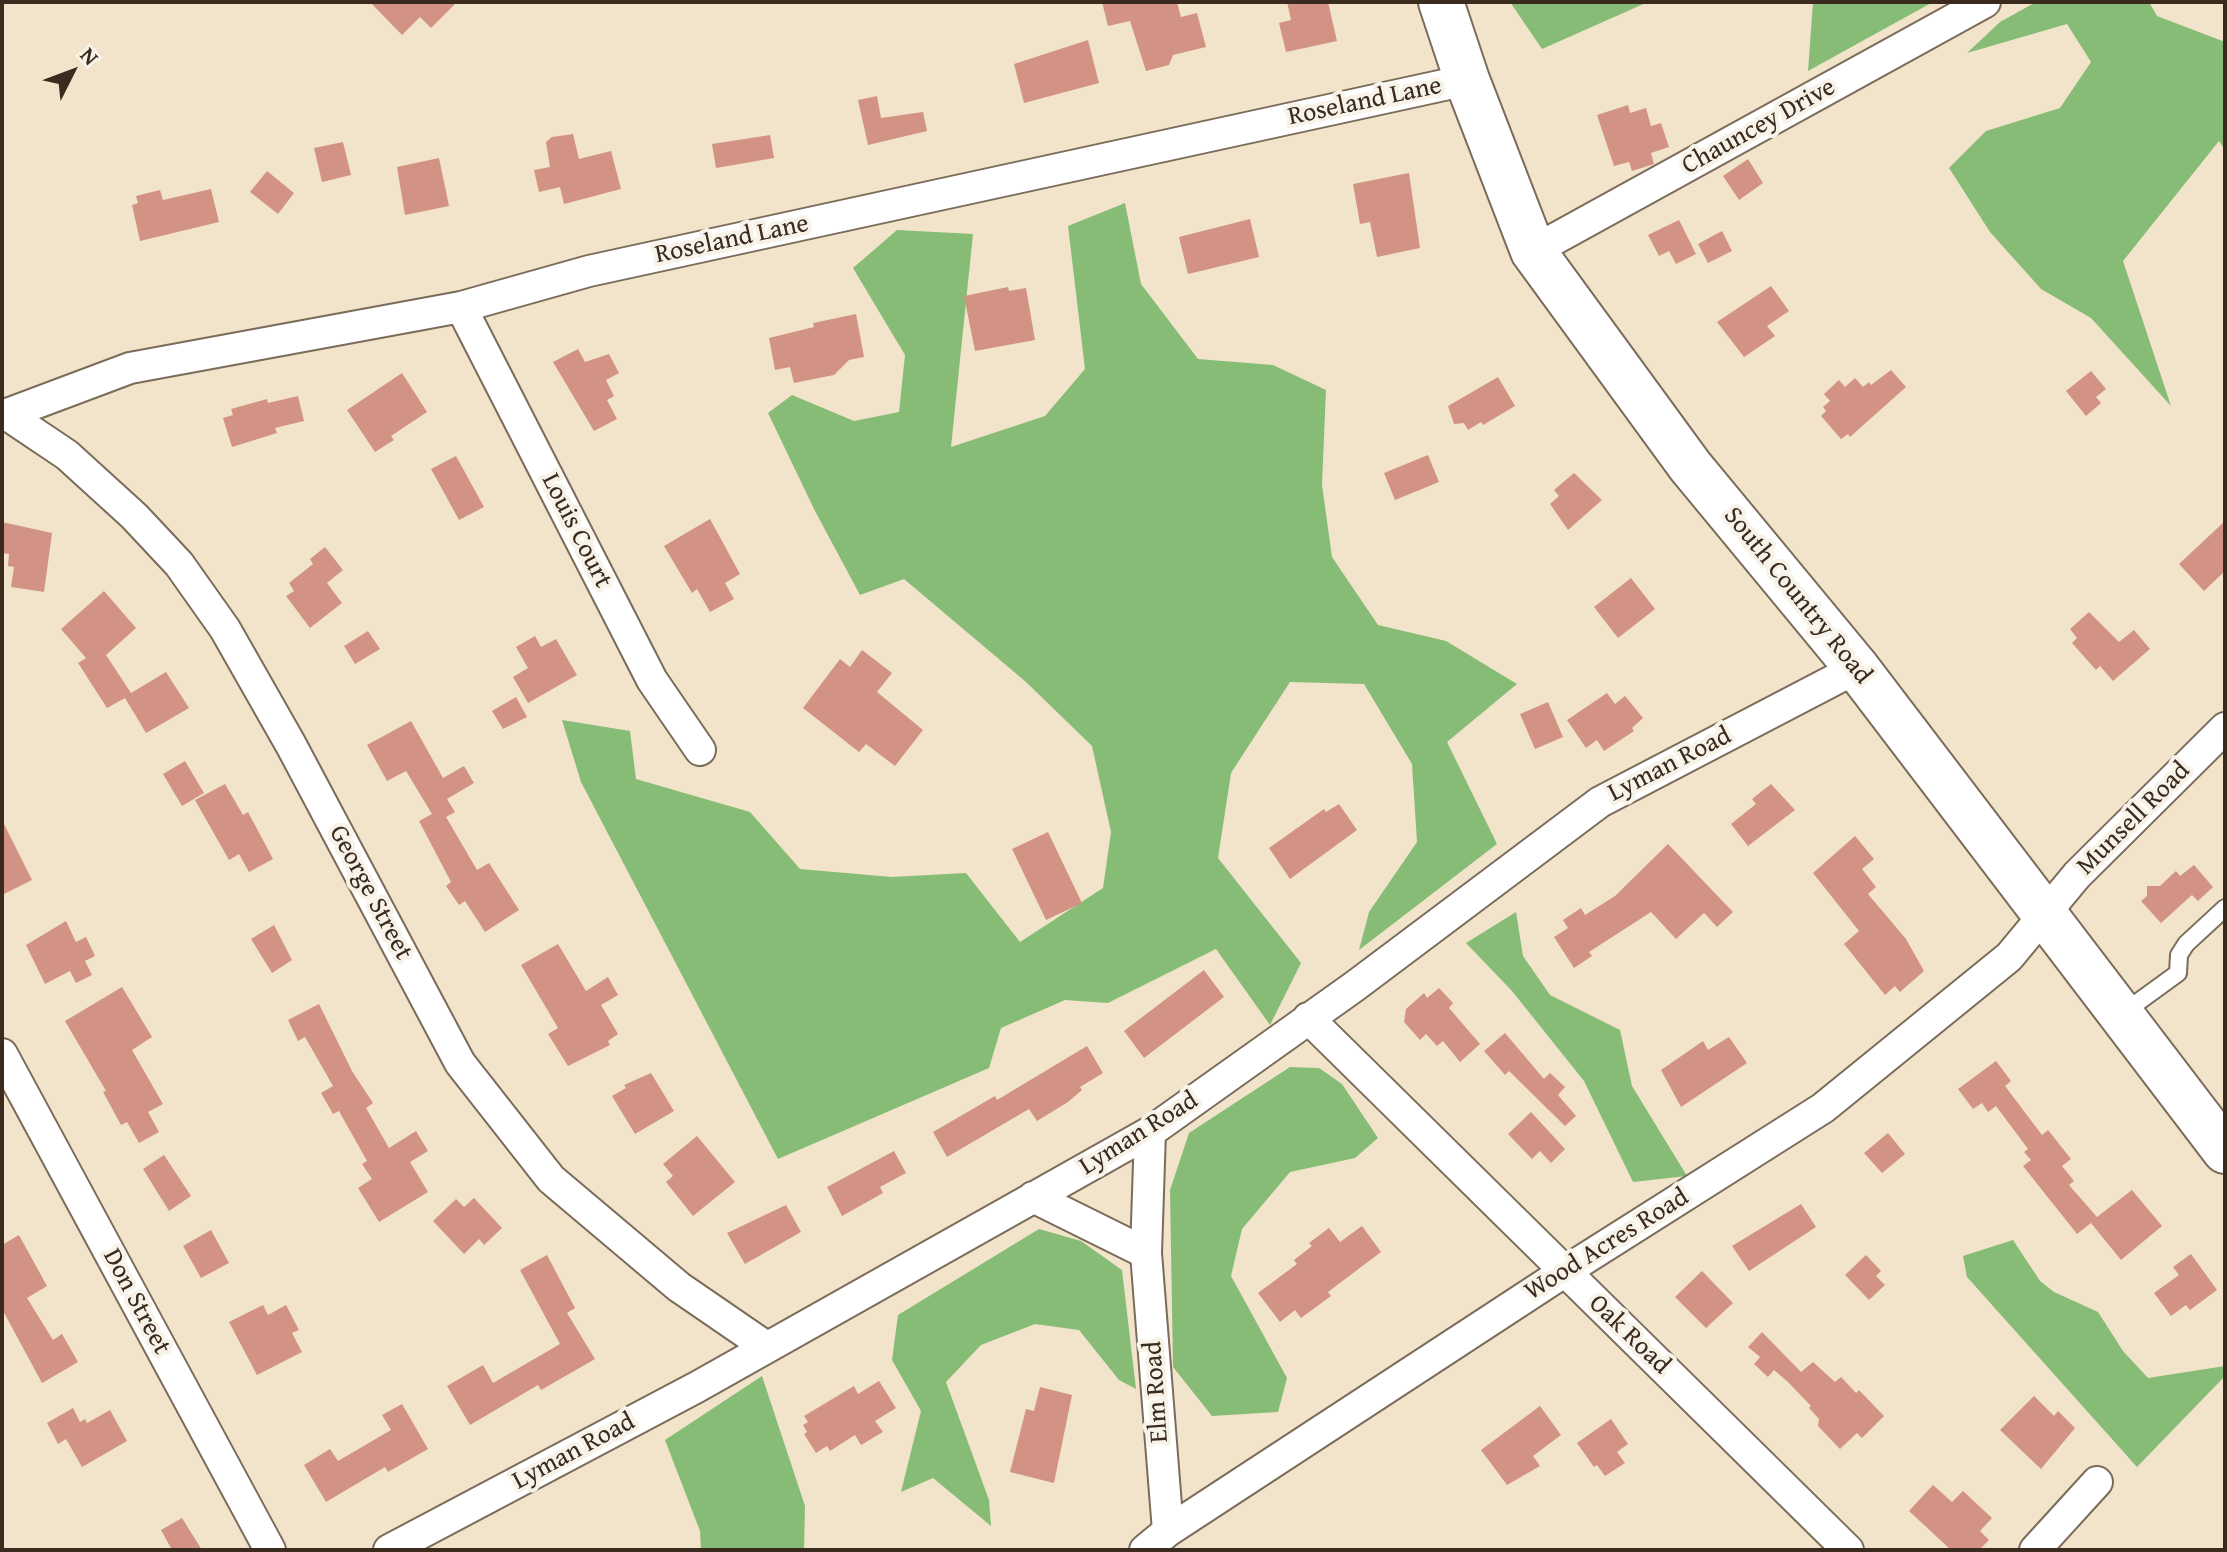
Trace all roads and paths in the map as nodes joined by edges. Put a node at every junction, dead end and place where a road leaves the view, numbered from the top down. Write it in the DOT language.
graph roads {
  1 [pos="1441,2"];
  2 [pos="1985,2"];
  3 [pos="1467,80"];
  4 [pos="1533,251"];
  5 [pos="461,307"];
  6 [pos="4,415"];
  7 [pos="1857,668"];
  8 [pos="2225,728"];
  9 [pos="700,750"];
  10 [pos="2225,908"];
  11 [pos="2047,913"];
  12 [pos="2122,1014"];
  13 [pos="1308,1018"];
  14 [pos="2,1054"];
  15 [pos="1150,1132"];
  16 [pos="2225,1151"];
  17 [pos="1033,1197"];
  18 [pos="1146,1253"];
  19 [pos="1564,1272"];
  20 [pos="765,1346"];
  21 [pos="2097,1482"];
  22 [pos="1156,1541"];
  23 [pos="270,1550"];
  24 [pos="389,1550"];
  25 [pos="1848,1550"];
  26 [pos="2035,1550"];
  1 -- 3 [label="main road, South Country Road"];
  2 -- 4 [label="street, Chauncey Drive"];
  3 -- 4 [label="main road, South Country Road"];
  3 -- 5 [label="street, Roseland Lane"];
  4 -- 7 [label="main road, South Country Road"];
  5 -- 6 [label="street, Roseland Lane"];
  5 -- 9 [label="street, Louis Court"];
  6 -- 20 [label="street, George Street"];
  7 -- 11 [label="main road, South Country Road"];
  7 -- 13 [label="street, Lyman Road"];
  8 -- 11 [label="street, Munsell Road"];
  10 -- 12 [label="lane"];
  11 -- 12 [label="main road, South Country Road"];
  11 -- 19 [label="street, Wood Acres Road"];
  12 -- 16 [label="main road, South Country Road"];
  13 -- 15 [label="street, Lyman Road"];
  13 -- 19 [label="street, Oak Road"];
  14 -- 23 [label="street, Don Street"];
  15 -- 17 [label="street, Lyman Road"];
  15 -- 18 [label="street, Elm Road"];
  17 -- 18 [label="street"];
  17 -- 20 [label="street, Lyman Road"];
  18 -- 22 [label="street, Elm Road"];
  19 -- 22 [label="street, Wood Acres Road"];
  19 -- 25 [label="street, Oak Road"];
  20 -- 24 [label="street, Lyman Road"];
  21 -- 26 [label="street"];
}
